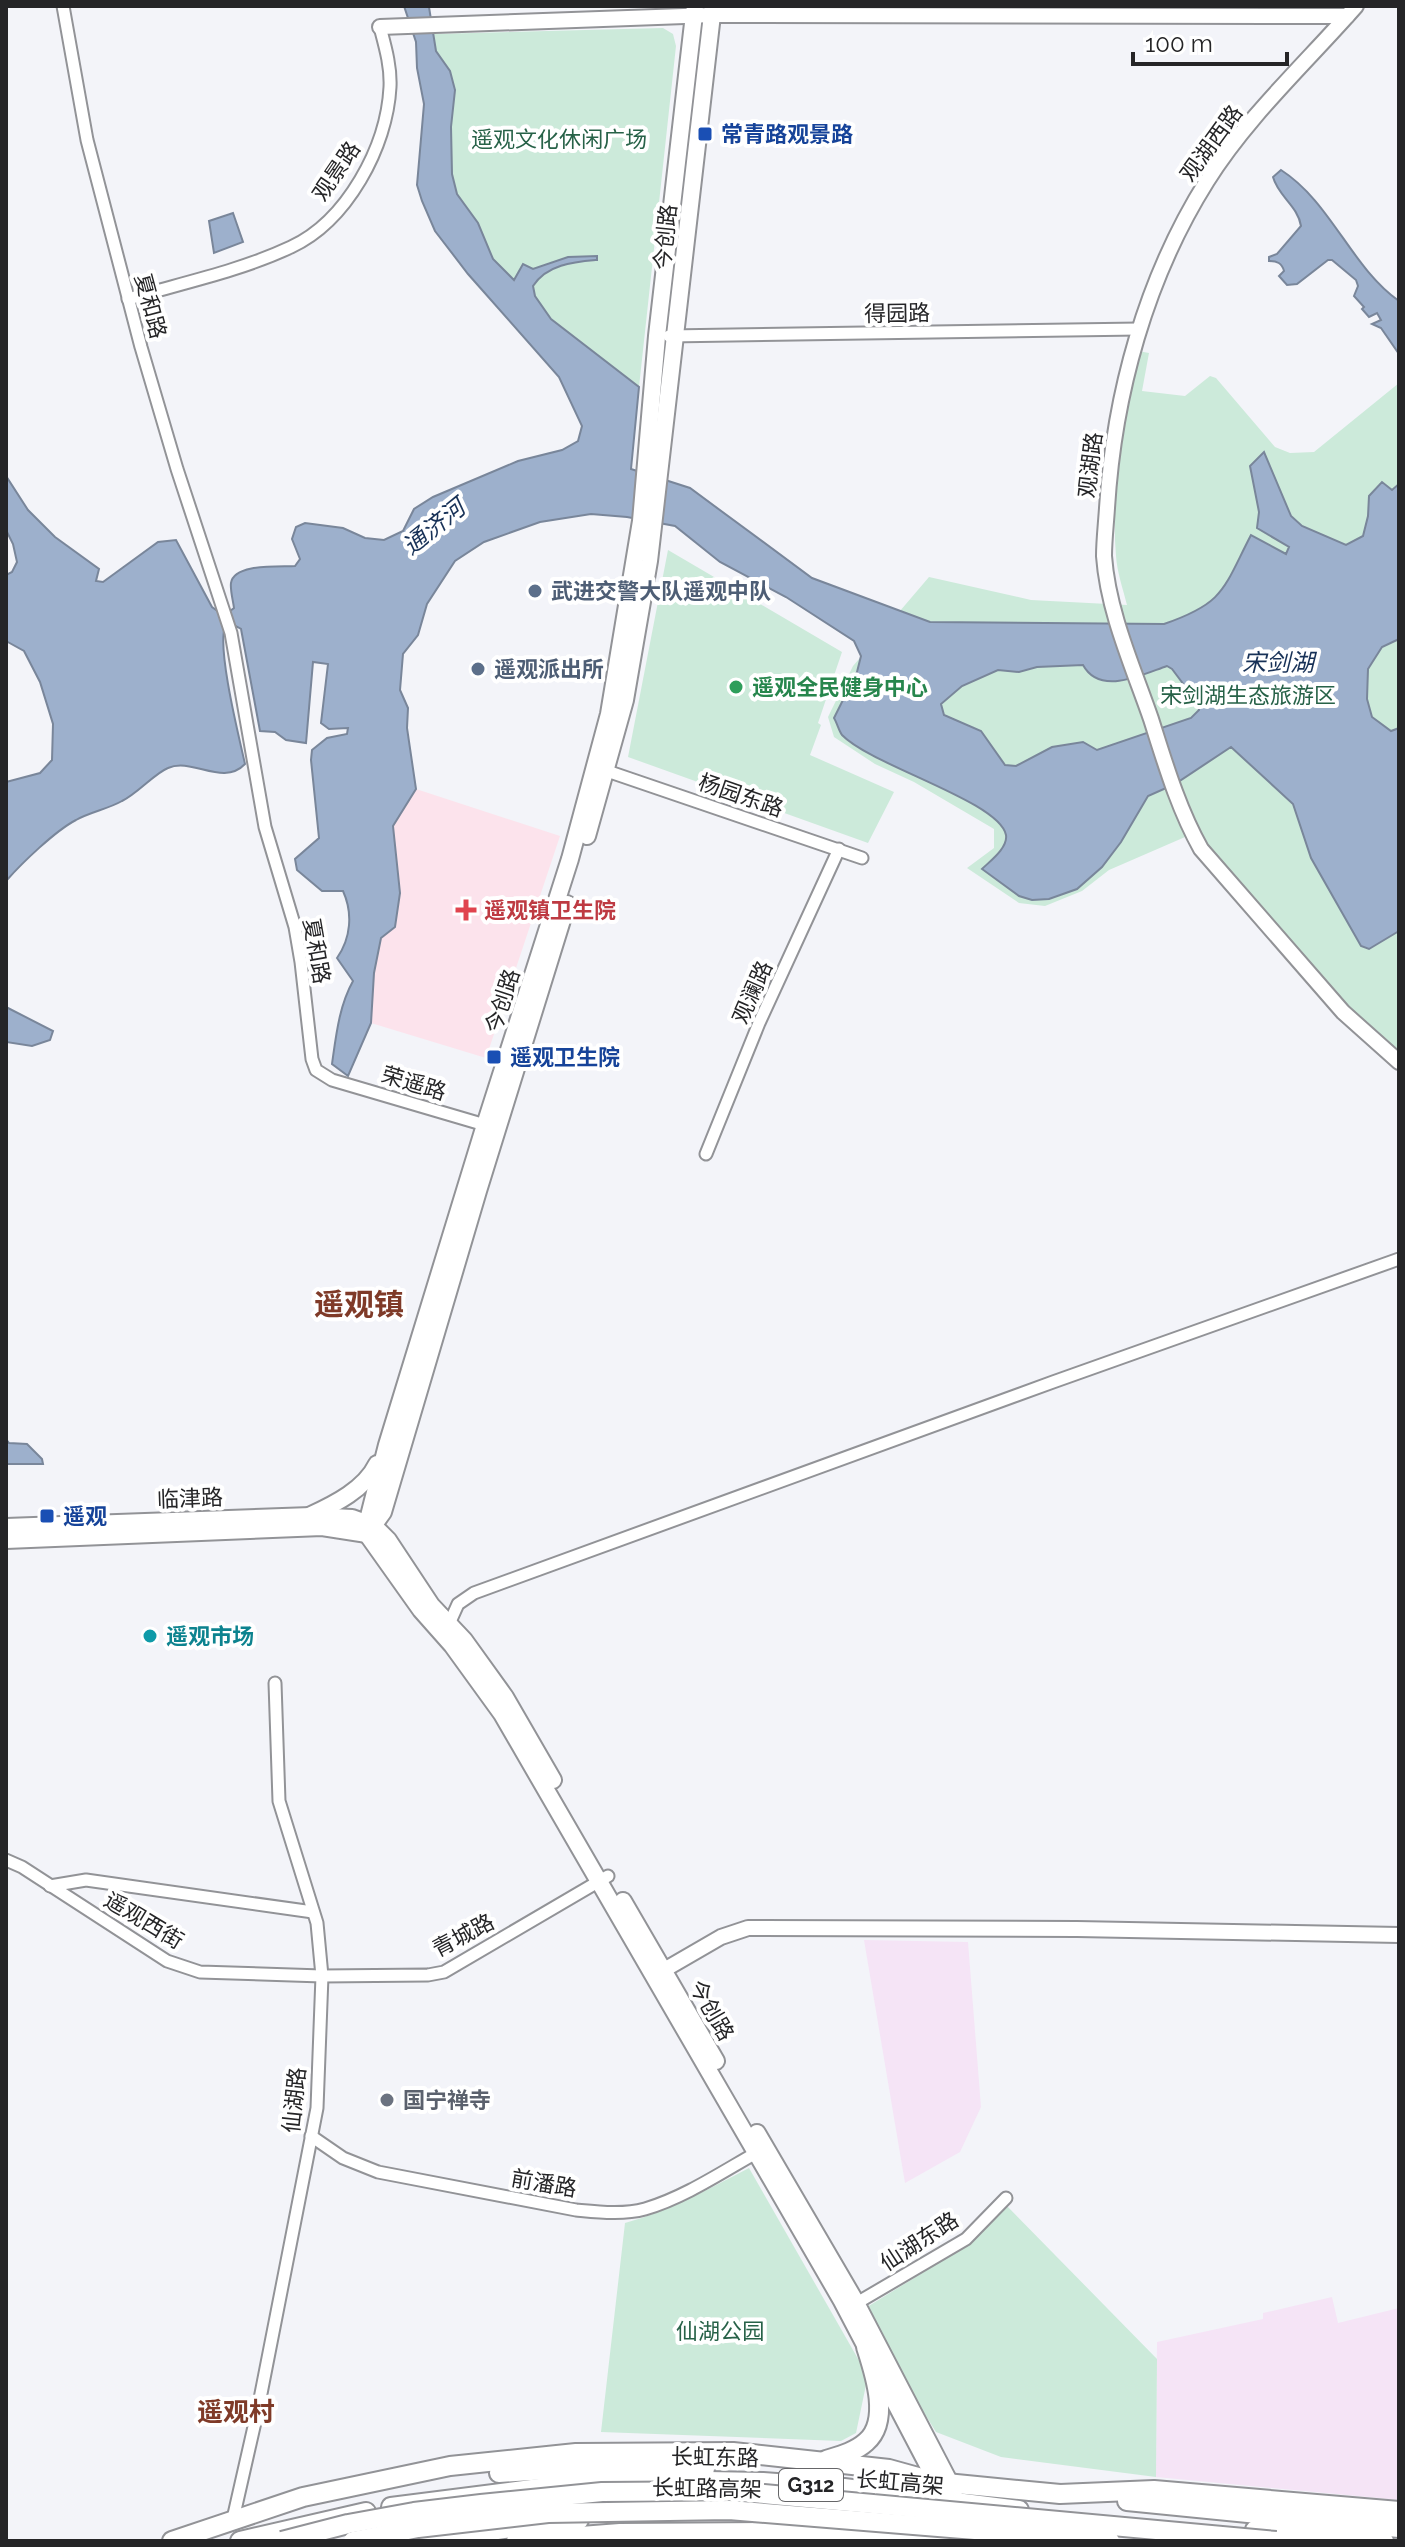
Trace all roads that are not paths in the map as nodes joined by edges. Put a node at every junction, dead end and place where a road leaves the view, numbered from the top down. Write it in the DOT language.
graph roads {
  1 [pos="63,6"];
  2 [pos="704,10"];
  3 [pos="960,11"];
  4 [pos="1351,11"];
  5 [pos="387,26"];
  6 [pos="128,299"];
  7 [pos="1139,329"];
  8 [pos="657,336"];
  9 [pos="676,336"];
  10 [pos="652,472"];
  11 [pos="648,522"];
  12 [pos="607,771"];
  13 [pos="839,849"];
  14 [pos="862,858"];
  15 [pos="1399,1062"];
  16 [pos="332,1080"];
  17 [pos="485,1125"];
  18 [pos="706,1154"];
  19 [pos="1399,1259"];
  20 [pos="387,1445"];
  21 [pos="309,1516"];
  22 [pos="6,1527"];
  23 [pos="369,1528"];
  24 [pos="6,1540"];
  25 [pos="449,1624"];
  26 [pos="275,1683"];
  27 [pos="6,1860"];
  28 [pos="603,1878"];
  29 [pos="50,1886"];
  30 [pos="313,1912"];
  31 [pos="1399,1935"];
  32 [pos="664,1970"];
  33 [pos="322,1976"];
  34 [pos="311,2136"];
  35 [pos="761,2150"];
  36 [pos="1006,2198"];
  37 [pos="851,2307"];
  38 [pos="866,2347"];
  39 [pos="820,2462"];
  40 [pos="947,2491"];
  41 [pos="1060,2494"];
  42 [pos="1399,2511"];
  43 [pos="233,2519"];
  44 [pos="1399,2528"];
  45 [pos="907,2537"];
  46 [pos="951,2539"];
  47 [pos="172,2541"];
  48 [pos="193,2541"];
  49 [pos="240,2541"];
  50 [pos="282,2541"];
  51 [pos="353,2541"];
  52 [pos="423,2541"];
  53 [pos="516,2541"];
  54 [pos="826,2541"];
  55 [pos="973,2541"];
  56 [pos="1110,2541"];
  57 [pos="1276,2541"];
  58 [pos="1384,2541"];
  1 -- 6 [label="street, 夏和路"];
  2 -- 3 [label="street"];
  2 -- 5 [label="street"];
  2 -- 8 [label="main road, 今创路"];
  2 -- 9 [label="main road, 今创路"];
  3 -- 4 [label="street"];
  4 -- 7 [label="street, 观湖西路"];
  5 -- 6 [label="street, 观景路"];
  6 -- 16 [label="street, 夏和路"];
  7 -- 9 [label="street, 得园路"];
  7 -- 15 [label="street, 观湖路"];
  8 -- 9 [label="street, 得园路"];
  8 -- 10 [label="main road, 今创路"];
  9 -- 10 [label="main road, 今创路"];
  10 -- 11 [label="main road"];
  11 -- 12 [label="main road, 今创路"];
  11 -- 17 [label="main road, 今创路"];
  12 -- 13 [label="street, 杨园东路"];
  12 -- 23 [label="main road, 今创路"];
  13 -- 14 [label="street, 杨园东路"];
  13 -- 18 [label="street, 观澜路"];
  16 -- 17 [label="street, 荣遥路"];
  17 -- 20 [label="main road, 今创路"];
  19 -- 25 [label="street"];
  20 -- 21 [label="main road"];
  20 -- 23 [label="main road, 今创路"];
  21 -- 22 [label="main road, 临津路"];
  21 -- 23 [label="main road, 临津路"];
  23 -- 24 [label="main road, 临津路"];
  23 -- 25 [label="main road, 今创路"];
  23 -- 28 [label="main road, 今创路"];
  25 -- 28 [label="main road, 今创路"];
  26 -- 30 [label="street, 仙湖路"];
  27 -- 29 [label="street, 遥观西街"];
  28 -- 32 [label="main road, 今创路"];
  28 -- 33 [label="street, 青城路"];
  28 -- 35 [label="main road, 今创路"];
  29 -- 30 [label="street"];
  29 -- 33 [label="street, 遥观西街"];
  30 -- 33 [label="street, 仙湖路"];
  31 -- 32 [label="street"];
  32 -- 35 [label="main road, 今创路"];
  33 -- 34 [label="street, 仙湖路"];
  34 -- 35 [label="street, 前潘路"];
  34 -- 43 [label="street, 仙湖路"];
  35 -- 37 [label="main road, 今创路"];
  36 -- 37 [label="street, 仙湖东路"];
  37 -- 38 [label="main road, 今创路"];
  37 -- 40 [label="main road, 今创路"];
  38 -- 39 [label="highway"];
  38 -- 40 [label="main road, 今创路"];
  39 -- 40 [label="highway"];
  39 -- 43 [label="highway"];
  40 -- 41 [label="highway"];
  40 -- 48 [label="highway"];
  40 -- 49 [label="highway, 长虹东路 / G312"];
  40 -- 55 [label="main road, 今创路"];
  40 -- 58 [label="highway, 长虹东路 / G312"];
  41 -- 42 [label="highway"];
  41 -- 44 [label="highway"];
  43 -- 47 [label="highway"];
  45 -- 46 [label="highway"];
  45 -- 53 [label="highway"];
  45 -- 54 [label="highway"];
  46 -- 52 [label="highway, G312"];
  46 -- 55 [label="highway, G312"];
  50 -- 57 [label="highway, 长虹高架, bridge"];
  51 -- 56 [label="highway, 长虹路高架, bridge"];
}
